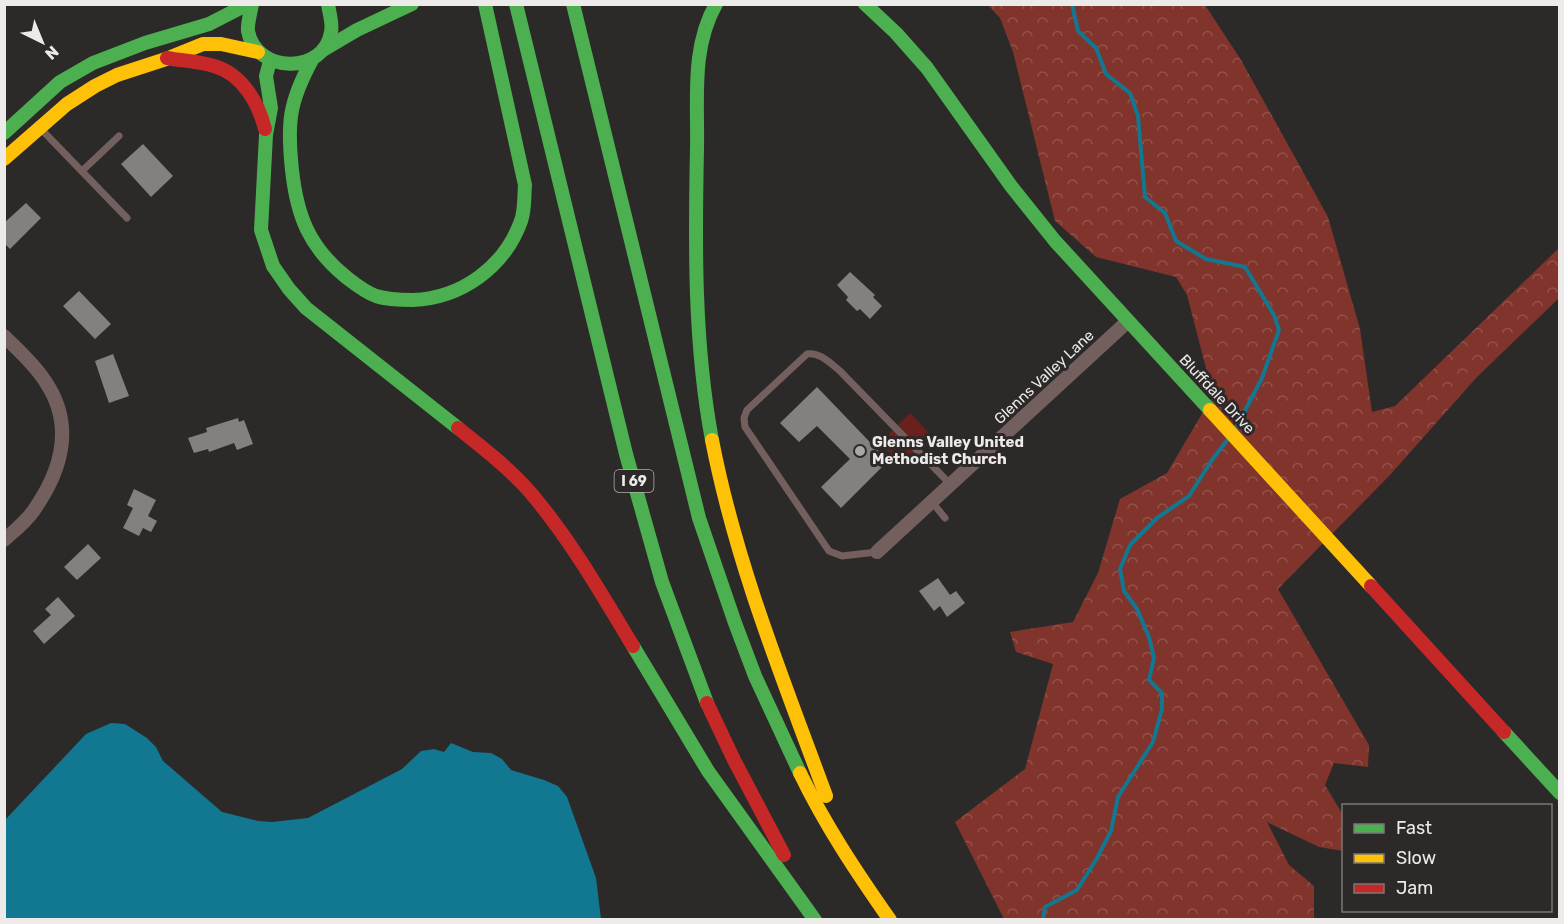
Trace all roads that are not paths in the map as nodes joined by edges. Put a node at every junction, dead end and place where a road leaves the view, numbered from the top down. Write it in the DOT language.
graph roads {
  1 [pos="250,4"];
  2 [pos="328,4"];
  3 [pos="412,4"];
  4 [pos="485,4"];
  5 [pos="573,4"];
  6 [pos="716,4"];
  7 [pos="866,4"];
  8 [pos="517,10"];
  9 [pos="323,50"];
  10 [pos="258,52"];
  11 [pos="167,58"];
  12 [pos="312,60"];
  13 [pos="270,61"];
  14 [pos="38,127"];
  15 [pos="4,133"];
  16 [pos="266,135"];
  17 [pos="119,136"];
  18 [pos="4,159"];
  19 [pos="81,171"];
  20 [pos="127,218"];
  21 [pos="1127,322"];
  22 [pos="4,336"];
  23 [pos="951,485"];
  24 [pos="932,502"];
  25 [pos="945,518"];
  26 [pos="4,540"];
  27 [pos="877,552"];
  28 [pos="1560,793"];
  29 [pos="849,858"];
  30 [pos="815,920"];
  31 [pos="821,920"];
  32 [pos="890,920"];
  1 -- 10 [label="main road"];
  1 -- 15 [label="main road"];
  2 -- 9 [label="main road"];
  3 -- 9 [label="main road"];
  4 -- 12 [label="main road"];
  5 -- 29 [label="main road"];
  6 -- 29 [label="main road"];
  7 -- 21 [label="main road, Bluffdale Drive"];
  8 -- 31 [label="main road, I 69"];
  9 -- 12 [label="main road"];
  10 -- 11 [label="main road"];
  10 -- 13 [label="main road"];
  11 -- 14 [label="main road"];
  11 -- 16 [label="main road"];
  12 -- 13 [label="main road"];
  13 -- 16 [label="main road"];
  14 -- 18 [label="main road"];
  14 -- 19 [label="lane"];
  16 -- 30 [label="main road"];
  17 -- 19 [label="lane"];
  19 -- 20 [label="lane"];
  21 -- 23 [label="street, Glenns Valley Lane"];
  21 -- 28 [label="main road, Bluffdale Drive"];
  22 -- 26 [label="street"];
  23 -- 24 [label="street, Glenns Valley Lane"];
  23 -- 27 [label="lane"];
  24 -- 25 [label="lane"];
  24 -- 27 [label="street, Glenns Valley Lane"];
  29 -- 32 [label="main road"];
}
